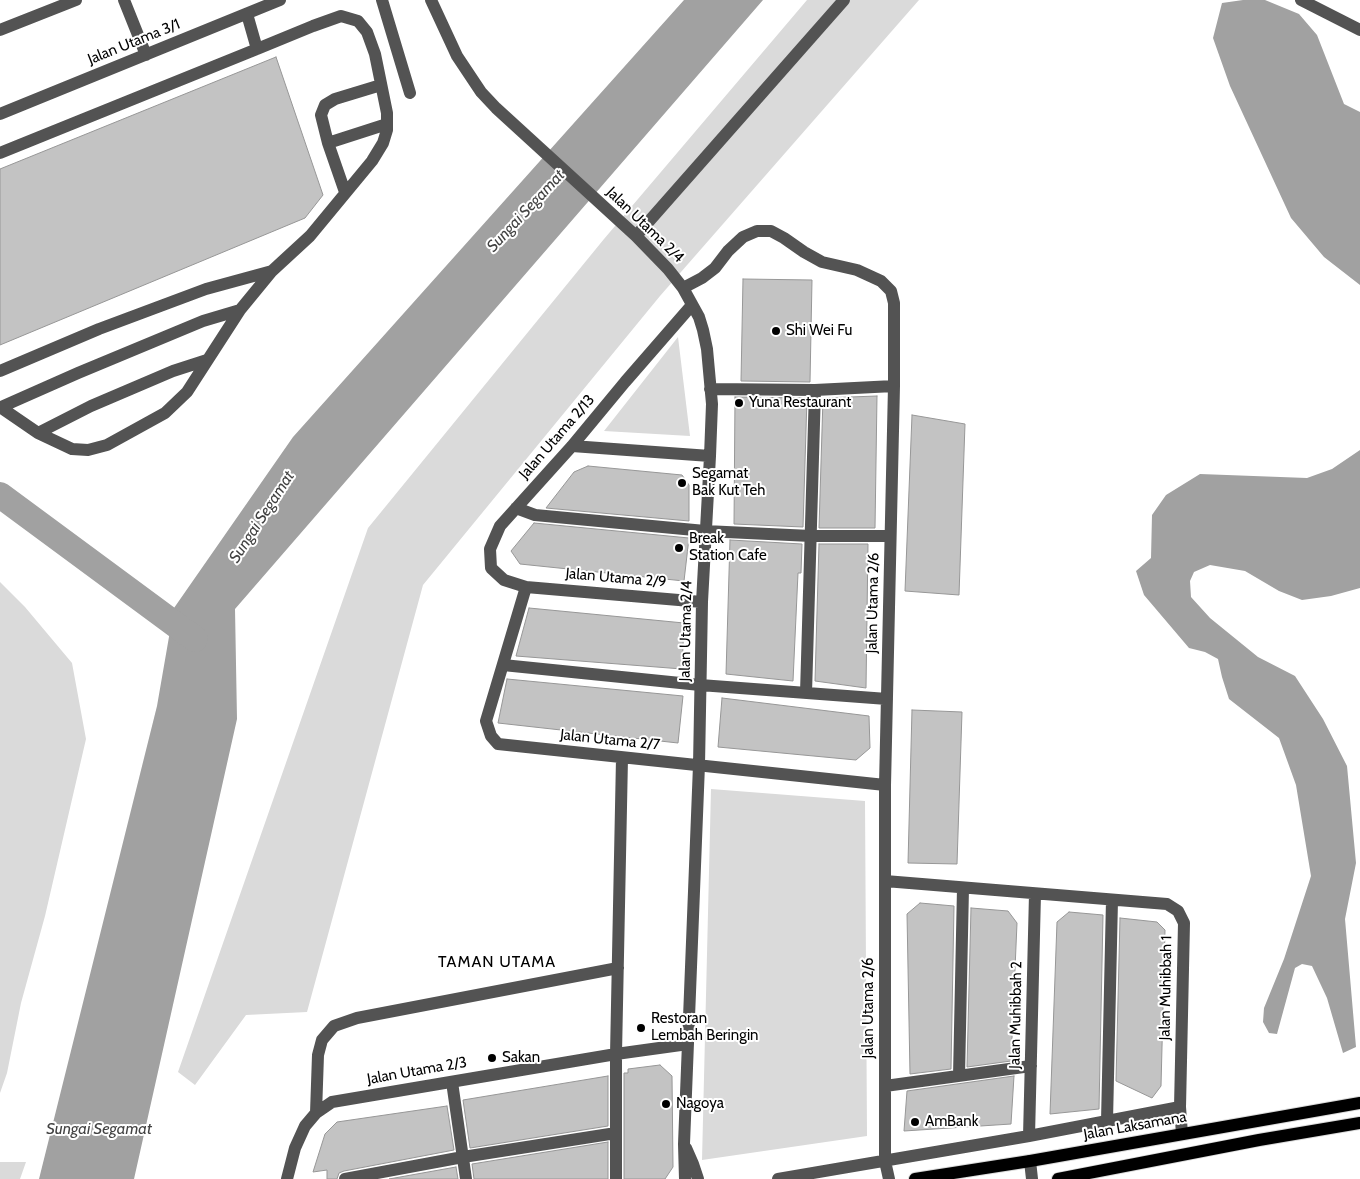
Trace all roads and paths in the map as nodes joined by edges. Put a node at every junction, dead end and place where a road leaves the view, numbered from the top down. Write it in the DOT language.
graph roads {
  1 [pos="76,0"];
  2 [pos="124,0"];
  3 [pos="280,0"];
  4 [pos="382,0"];
  5 [pos="431,0"];
  6 [pos="844,0"];
  7 [pos="1301,0"];
  8 [pos="247,14"];
  9 [pos="0,30"];
  10 [pos="1360,30"];
  11 [pos="258,48"];
  12 [pos="146,55"];
  13 [pos="381,85"];
  14 [pos="410,92"];
  15 [pos="0,114"];
  16 [pos="387,124"];
  17 [pos="328,142"];
  18 [pos="0,152"];
  19 [pos="345,192"];
  20 [pos="636,236"];
  21 [pos="272,271"];
  22 [pos="683,288"];
  23 [pos="692,305"];
  24 [pos="240,310"];
  25 [pos="207,360"];
  26 [pos="0,371"];
  27 [pos="894,386"];
  28 [pos="710,389"];
  29 [pos="815,390"];
  30 [pos="0,407"];
  31 [pos="38,433"];
  32 [pos="572,446"];
  33 [pos="710,456"];
  34 [pos="516,508"];
  35 [pos="705,531"];
  36 [pos="811,536"];
  37 [pos="890,536"];
  38 [pos="526,587"];
  39 [pos="702,602"];
  40 [pos="503,664"];
  41 [pos="700,685"];
  42 [pos="806,693"];
  43 [pos="887,699"];
  44 [pos="622,758"];
  45 [pos="699,766"];
  46 [pos="885,785"];
  47 [pos="885,881"];
  48 [pos="963,888"];
  49 [pos="1035,894"];
  50 [pos="1112,900"];
  51 [pos="618,968"];
  52 [pos="688,1044"];
  53 [pos="616,1054"];
  54 [pos="1031,1066"];
  55 [pos="959,1076"];
  56 [pos="452,1082"];
  57 [pos="885,1086"];
  58 [pos="1360,1103"];
  59 [pos="1180,1106"];
  60 [pos="316,1113"];
  61 [pos="1107,1121"];
  62 [pos="1360,1123"];
  63 [pos="616,1133"];
  64 [pos="1182,1134"];
  65 [pos="1029,1136"];
  66 [pos="684,1144"];
  67 [pos="463,1157"];
  68 [pos="885,1161"];
  69 [pos="1030,1161"];
  70 [pos="287,1179"];
  71 [pos="345,1179"];
  72 [pos="466,1179"];
  73 [pos="616,1179"];
  74 [pos="685,1179"];
  75 [pos="698,1179"];
  76 [pos="778,1179"];
  77 [pos="889,1179"];
  78 [pos="915,1179"];
  79 [pos="1032,1179"];
  80 [pos="1058,1179"];
  1 -- 9 [label="street"];
  2 -- 12 [label="street"];
  3 -- 8 [label="street, Jalan Utama 3/1"];
  4 -- 14 [label="street"];
  5 -- 20 [label="street, Jalan Utama 2/4"];
  6 -- 20 [label="street"];
  7 -- 10 [label="street"];
  8 -- 11 [label="street"];
  8 -- 12 [label="street, Jalan Utama 3/1"];
  11 -- 13 [label="street"];
  11 -- 18 [label="street"];
  12 -- 15 [label="street, Jalan Utama 3/1"];
  13 -- 16 [label="street"];
  13 -- 17 [label="street"];
  16 -- 17 [label="street"];
  16 -- 19 [label="street"];
  17 -- 19 [label="street"];
  19 -- 21 [label="street"];
  20 -- 22 [label="street, Jalan Utama 2/4"];
  21 -- 24 [label="street"];
  21 -- 26 [label="street"];
  22 -- 23 [label="street, Jalan Utama 2/4"];
  22 -- 27 [label="street, Jalan Utama 2/6"];
  23 -- 28 [label="street, Jalan Utama 2/4"];
  23 -- 32 [label="street, Jalan Utama 2/13"];
  24 -- 25 [label="street"];
  24 -- 30 [label="street"];
  25 -- 31 [label="street"];
  25 -- 31 [label="street"];
  27 -- 29 [label="street"];
  27 -- 37 [label="street, Jalan Utama 2/6"];
  28 -- 29 [label="street"];
  28 -- 33 [label="street, Jalan Utama 2/4"];
  29 -- 36 [label="street"];
  30 -- 31 [label="street"];
  32 -- 33 [label="street"];
  32 -- 34 [label="street, Jalan Utama 2/13"];
  33 -- 35 [label="street, Jalan Utama 2/4"];
  34 -- 35 [label="street"];
  34 -- 38 [label="street, Jalan Utama 2/13"];
  35 -- 36 [label="street"];
  35 -- 39 [label="street, Jalan Utama 2/4"];
  36 -- 37 [label="street"];
  36 -- 42 [label="street"];
  37 -- 43 [label="street, Jalan Utama 2/6"];
  38 -- 39 [label="street, Jalan Utama 2/9"];
  38 -- 40 [label="street, Jalan Utama 2/7"];
  39 -- 41 [label="street, Jalan Utama 2/4"];
  40 -- 41 [label="street"];
  40 -- 44 [label="street, Jalan Utama 2/7"];
  41 -- 42 [label="street"];
  41 -- 45 [label="street, Jalan Utama 2/4"];
  42 -- 43 [label="street"];
  43 -- 46 [label="street, Jalan Utama 2/6"];
  44 -- 45 [label="street, Jalan Utama 2/7"];
  44 -- 51 [label="street"];
  45 -- 46 [label="street, Jalan Utama 2/7"];
  45 -- 52 [label="street, Jalan Utama 2/4"];
  46 -- 47 [label="street, Jalan Utama 2/6"];
  47 -- 48 [label="street, Jalan Muhibbah 1"];
  47 -- 57 [label="street, Jalan Utama 2/6"];
  48 -- 49 [label="street, Jalan Muhibbah 1"];
  48 -- 55 [label="street"];
  49 -- 50 [label="street, Jalan Muhibbah 1"];
  49 -- 54 [label="street, Jalan Muhibbah 2"];
  50 -- 59 [label="street, Jalan Muhibbah 1"];
  50 -- 61 [label="street"];
  51 -- 53 [label="street"];
  51 -- 60 [label="street"];
  52 -- 53 [label="street, Jalan Utama 2/3"];
  52 -- 66 [label="street, Jalan Utama 2/4"];
  53 -- 56 [label="street, Jalan Utama 2/3"];
  53 -- 63 [label="street"];
  54 -- 55 [label="street"];
  54 -- 65 [label="street, Jalan Muhibbah 2"];
  55 -- 57 [label="street"];
  56 -- 60 [label="street, Jalan Utama 2/3"];
  56 -- 67 [label="street"];
  57 -- 68 [label="street, Jalan Utama 2/6"];
  58 -- 64 [label="main road, Jalan Laksamana"];
  59 -- 61 [label="street"];
  59 -- 64 [label="street, Jalan Muhibbah 1"];
  60 -- 70 [label="street, Jalan Utama 2/3"];
  61 -- 65 [label="street"];
  62 -- 80 [label="main road"];
  63 -- 67 [label="street"];
  63 -- 73 [label="street"];
  64 -- 69 [label="main road, Jalan Laksamana"];
  65 -- 68 [label="street"];
  66 -- 74 [label="street, Jalan Utama 2/4"];
  66 -- 75 [label="street"];
  67 -- 71 [label="street"];
  67 -- 72 [label="street"];
  68 -- 76 [label="street"];
  68 -- 77 [label="street, Jalan Utama 2/6"];
  69 -- 78 [label="main road, Jalan Laksamana"];
  69 -- 79 [label="street"];
}
